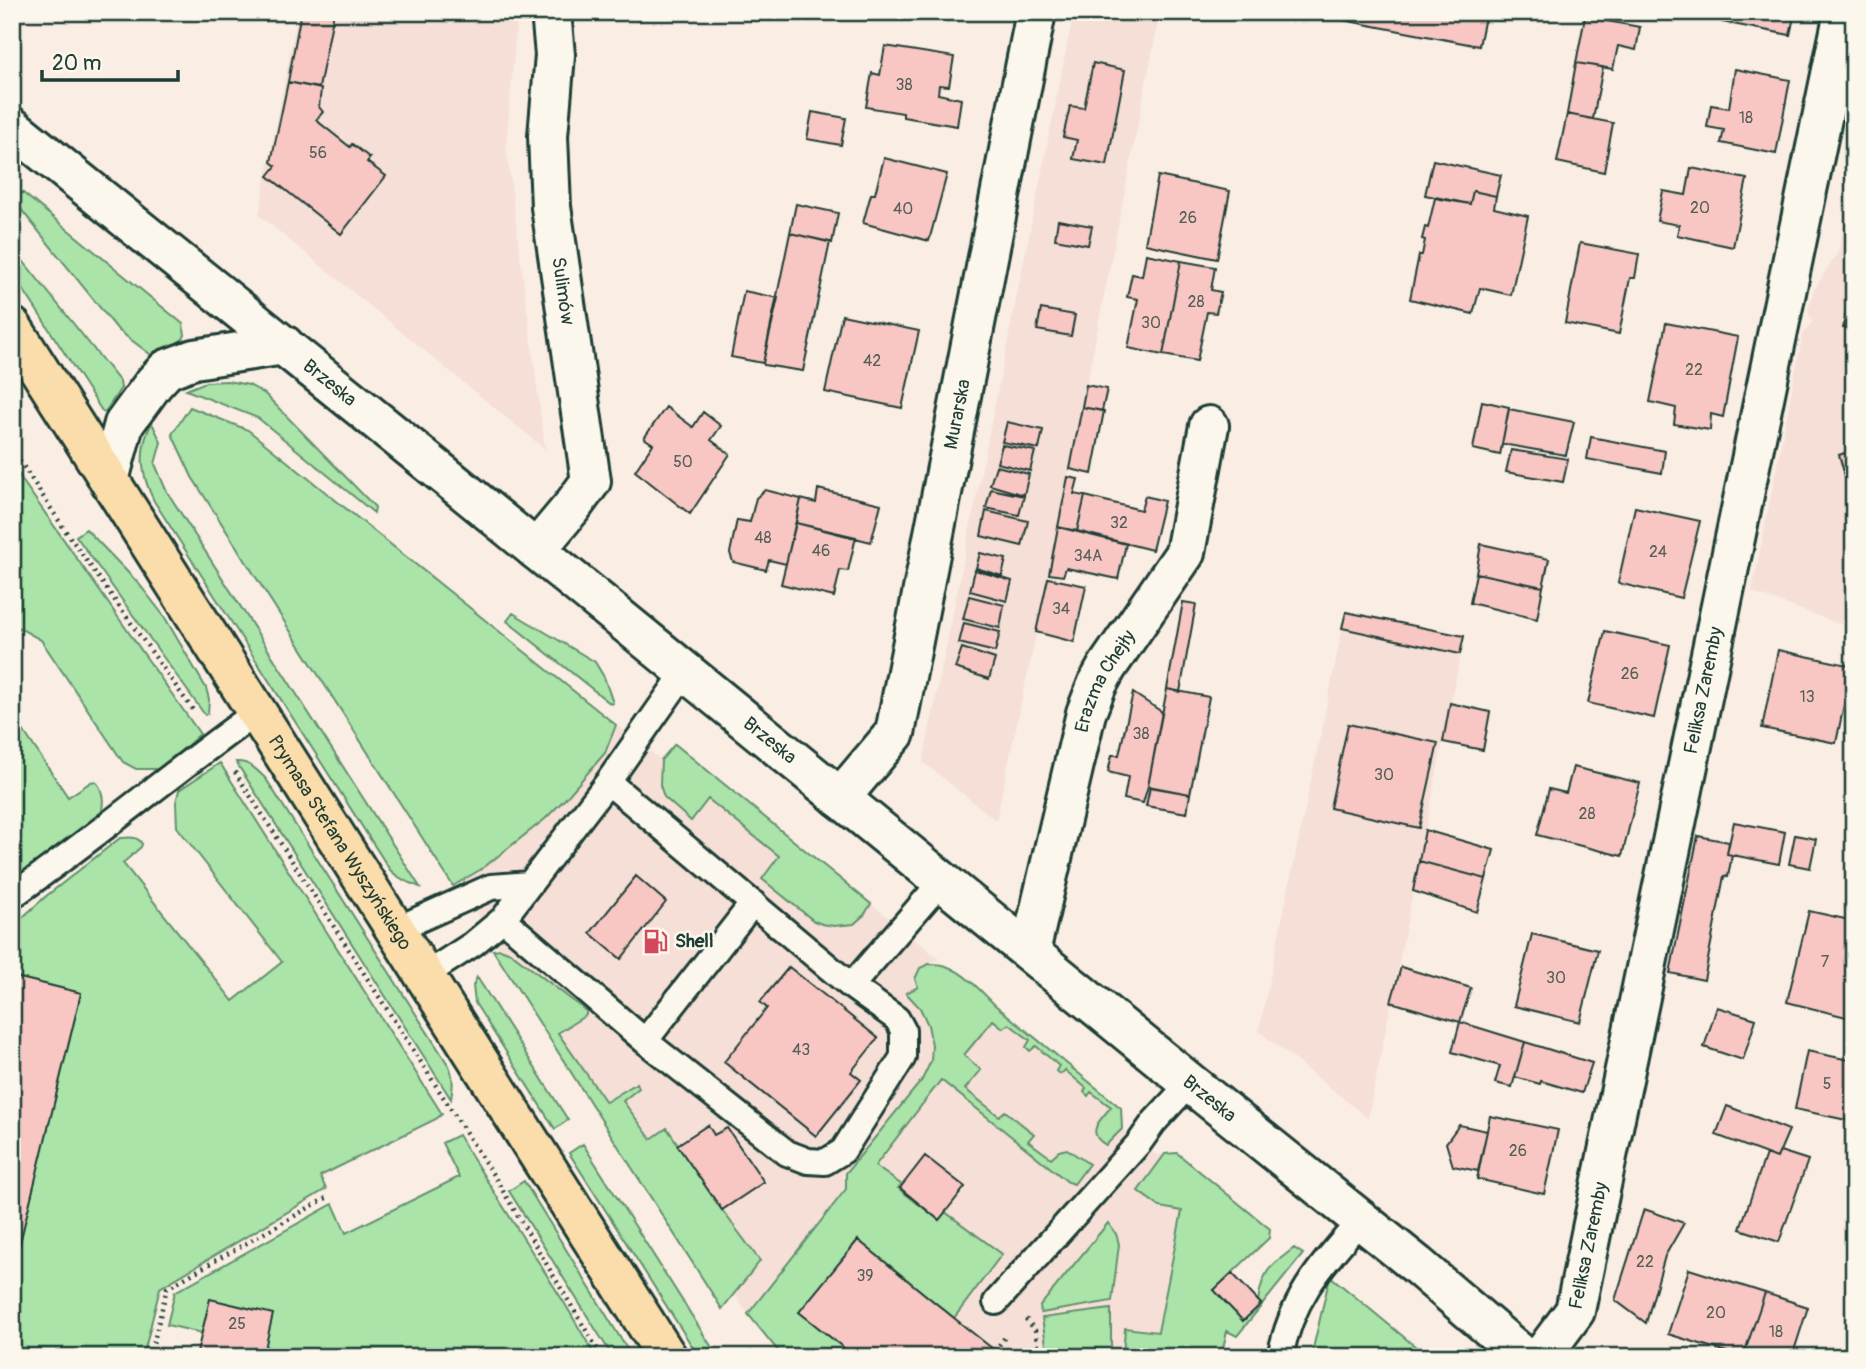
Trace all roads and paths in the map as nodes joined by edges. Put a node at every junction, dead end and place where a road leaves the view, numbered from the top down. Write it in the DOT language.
graph roads {
  1 [pos="551,12"];
  2 [pos="1036,12"];
  3 [pos="1844,12"];
  4 [pos="12,127"];
  5 [pos="12,327"];
  6 [pos="284,345"];
  7 [pos="1209,426"];
  8 [pos="12,449"];
  9 [pos="108,480"];
  10 [pos="537,550"];
  11 [pos="685,673"];
  12 [pos="257,712"];
  13 [pos="215,741"];
  14 [pos="608,782"];
  15 [pos="840,798"];
  16 [pos="942,881"];
  17 [pos="530,884"];
  18 [pos="12,896"];
  19 [pos="753,904"];
  20 [pos="503,919"];
  21 [pos="395,930"];
  22 [pos="1030,952"];
  23 [pos="425,975"];
  24 [pos="850,986"];
  25 [pos="645,1041"];
  26 [pos="1190,1083"];
  27 [pos="328,1197"];
  28 [pos="1362,1220"];
  29 [pos="996,1302"];
  30 [pos="1023,1315"];
  31 [pos="150,1357"];
  32 [pos="603,1357"];
  33 [pos="667,1357"];
  34 [pos="1040,1357"];
  35 [pos="1280,1357"];
  36 [pos="1524,1357"];
  37 [pos="1541,1357"];
  1 -- 10 [label="street, Sulimów"];
  2 -- 15 [label="street, Murarska"];
  3 -- 37 [label="street, Feliksa Zaremby"];
  4 -- 6 [label="street, Brzeska"];
  5 -- 9 [label="main road, Prymasa Stefana Wyszyńskiego"];
  6 -- 9 [label="street"];
  6 -- 10 [label="street, Brzeska"];
  7 -- 22 [label="street, Erazma Chejły"];
  8 -- 13 [label="path"];
  9 -- 12 [label="main road, Prymasa Stefana Wyszyńskiego"];
  10 -- 11 [label="street, Brzeska"];
  11 -- 14 [label="lane"];
  11 -- 15 [label="street, Brzeska"];
  12 -- 13 [label="lane"];
  12 -- 21 [label="main road, Prymasa Stefana Wyszyńskiego"];
  13 -- 18 [label="lane"];
  13 -- 32 [label="path"];
  14 -- 17 [label="lane"];
  14 -- 19 [label="lane"];
  15 -- 16 [label="street, Brzeska"];
  16 -- 22 [label="street, Brzeska"];
  16 -- 24 [label="lane"];
  17 -- 20 [label="lane"];
  17 -- 21 [label="lane"];
  19 -- 24 [label="lane"];
  19 -- 25 [label="lane"];
  20 -- 23 [label="lane"];
  20 -- 25 [label="lane"];
  21 -- 23 [label="main road, Prymasa Stefana Wyszyńskiego"];
  22 -- 26 [label="street, Brzeska"];
  23 -- 33 [label="main road, Prymasa Stefana Wyszyńskiego"];
  24 -- 25 [label="lane"];
  26 -- 28 [label="street, Brzeska"];
  26 -- 29 [label="lane"];
  27 -- 31 [label="path"];
  28 -- 35 [label="lane"];
  28 -- 36 [label="street, Brzeska"];
  30 -- 34 [label="path"];
}
